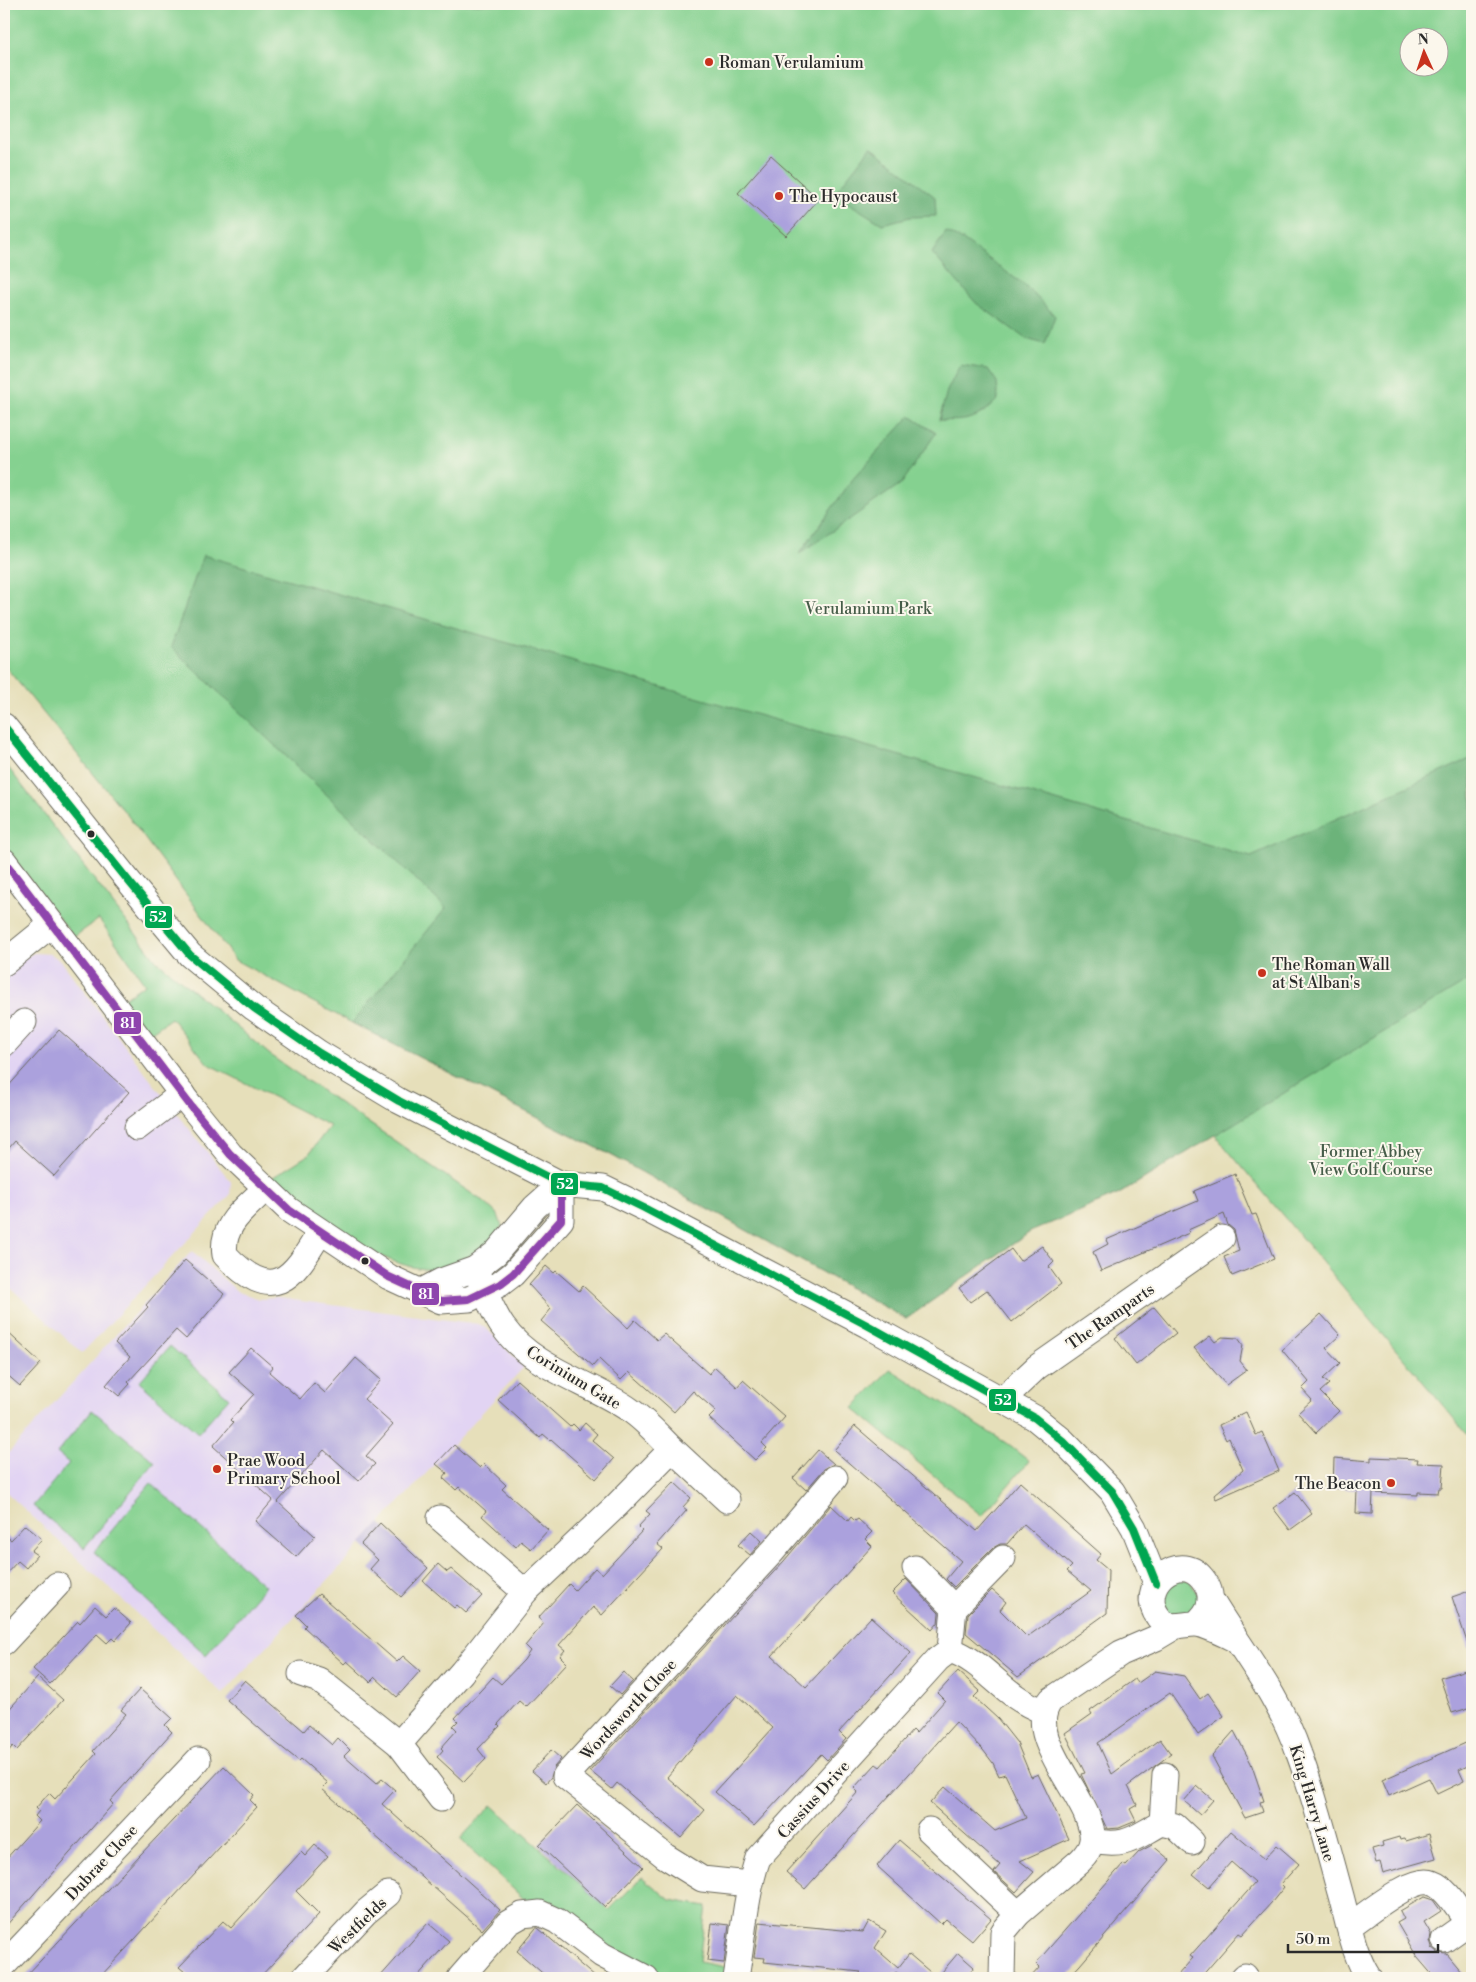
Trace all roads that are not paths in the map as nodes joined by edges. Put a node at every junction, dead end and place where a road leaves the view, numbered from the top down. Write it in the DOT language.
graph roads {
  1 [pos="4,726"];
  2 [pos="4,861"];
  3 [pos="52,924"];
  4 [pos="4,963"];
  5 [pos="24,1022"];
  6 [pos="4,1044"];
  7 [pos="182,1094"];
  8 [pos="137,1128"];
  9 [pos="561,1184"];
  10 [pos="265,1189"];
  11 [pos="320,1232"];
  12 [pos="1222,1238"];
  13 [pos="475,1269"];
  14 [pos="422,1291"];
  15 [pos="485,1292"];
  16 [pos="1003,1399"];
  17 [pos="672,1448"];
  18 [pos="835,1478"];
  19 [pos="727,1500"];
  20 [pos="440,1518"];
  21 [pos="1134,1528"];
  22 [pos="1003,1558"];
  23 [pos="915,1568"];
  24 [pos="1184,1568"];
  25 [pos="57,1586"];
  26 [pos="525,1592"];
  27 [pos="1154,1593"];
  28 [pos="1211,1600"];
  29 [pos="954,1608"];
  30 [pos="1185,1625"];
  31 [pos="1234,1638"];
  32 [pos="4,1642"];
  33 [pos="950,1650"];
  34 [pos="1121,1652"];
  35 [pos="301,1674"];
  36 [pos="1044,1711"];
  37 [pos="399,1744"];
  38 [pos="198,1760"];
  39 [pos="1165,1775"];
  40 [pos="441,1799"];
  41 [pos="1162,1823"];
  42 [pos="929,1830"];
  43 [pos="1092,1841"];
  44 [pos="1192,1842"];
  45 [pos="749,1884"];
  46 [pos="388,1894"];
  47 [pos="1018,1914"];
  48 [pos="1349,1926"];
  49 [pos="1444,1940"];
  50 [pos="4,1965"];
  51 [pos="304,1978"];
  52 [pos="460,1978"];
  53 [pos="646,1978"];
  54 [pos="736,1978"];
  55 [pos="1002,1978"];
  56 [pos="1369,1978"];
  1 -- 9 [label="street"];
  2 -- 3 [label="street"];
  3 -- 4 [label="street"];
  3 -- 7 [label="street"];
  5 -- 6 [label="street"];
  7 -- 8 [label="street"];
  7 -- 10 [label="street"];
  9 -- 13 [label="street"];
  9 -- 15 [label="street"];
  9 -- 16 [label="street"];
  10 -- 11 [label="street"];
  10 -- 11 [label="street"];
  11 -- 14 [label="street"];
  12 -- 16 [label="street, The Ramparts"];
  13 -- 14 [label="street"];
  13 -- 15 [label="street, Corinium Gate"];
  14 -- 15 [label="street"];
  15 -- 17 [label="street, Corinium Gate"];
  16 -- 21 [label="street"];
  17 -- 19 [label="street, Corinium Gate"];
  17 -- 26 [label="street"];
  18 -- 45 [label="street, Wordsworth Close"];
  20 -- 26 [label="street"];
  21 -- 24 [label="street"];
  21 -- 27 [label="street"];
  22 -- 29 [label="street"];
  23 -- 29 [label="street"];
  24 -- 27 [label="street"];
  24 -- 28 [label="street"];
  25 -- 32 [label="street"];
  26 -- 37 [label="street"];
  27 -- 30 [label="street"];
  27 -- 34 [label="street"];
  28 -- 30 [label="street"];
  28 -- 31 [label="street, King Harry Lane"];
  29 -- 33 [label="street"];
  30 -- 31 [label="street"];
  30 -- 34 [label="street"];
  31 -- 48 [label="street, King Harry Lane"];
  33 -- 36 [label="street"];
  33 -- 45 [label="street, Cassius Drive"];
  34 -- 36 [label="street"];
  35 -- 37 [label="street"];
  36 -- 43 [label="street"];
  37 -- 40 [label="street"];
  38 -- 50 [label="street, Dubrae Close"];
  39 -- 41 [label="street"];
  41 -- 43 [label="street"];
  41 -- 44 [label="street"];
  42 -- 47 [label="street"];
  43 -- 47 [label="street"];
  45 -- 54 [label="street, Cassius Drive"];
  46 -- 51 [label="street, Westfields"];
  47 -- 55 [label="street"];
  48 -- 49 [label="street"];
  48 -- 56 [label="street, King Harry Lane"];
  52 -- 53 [label="street"];
}
